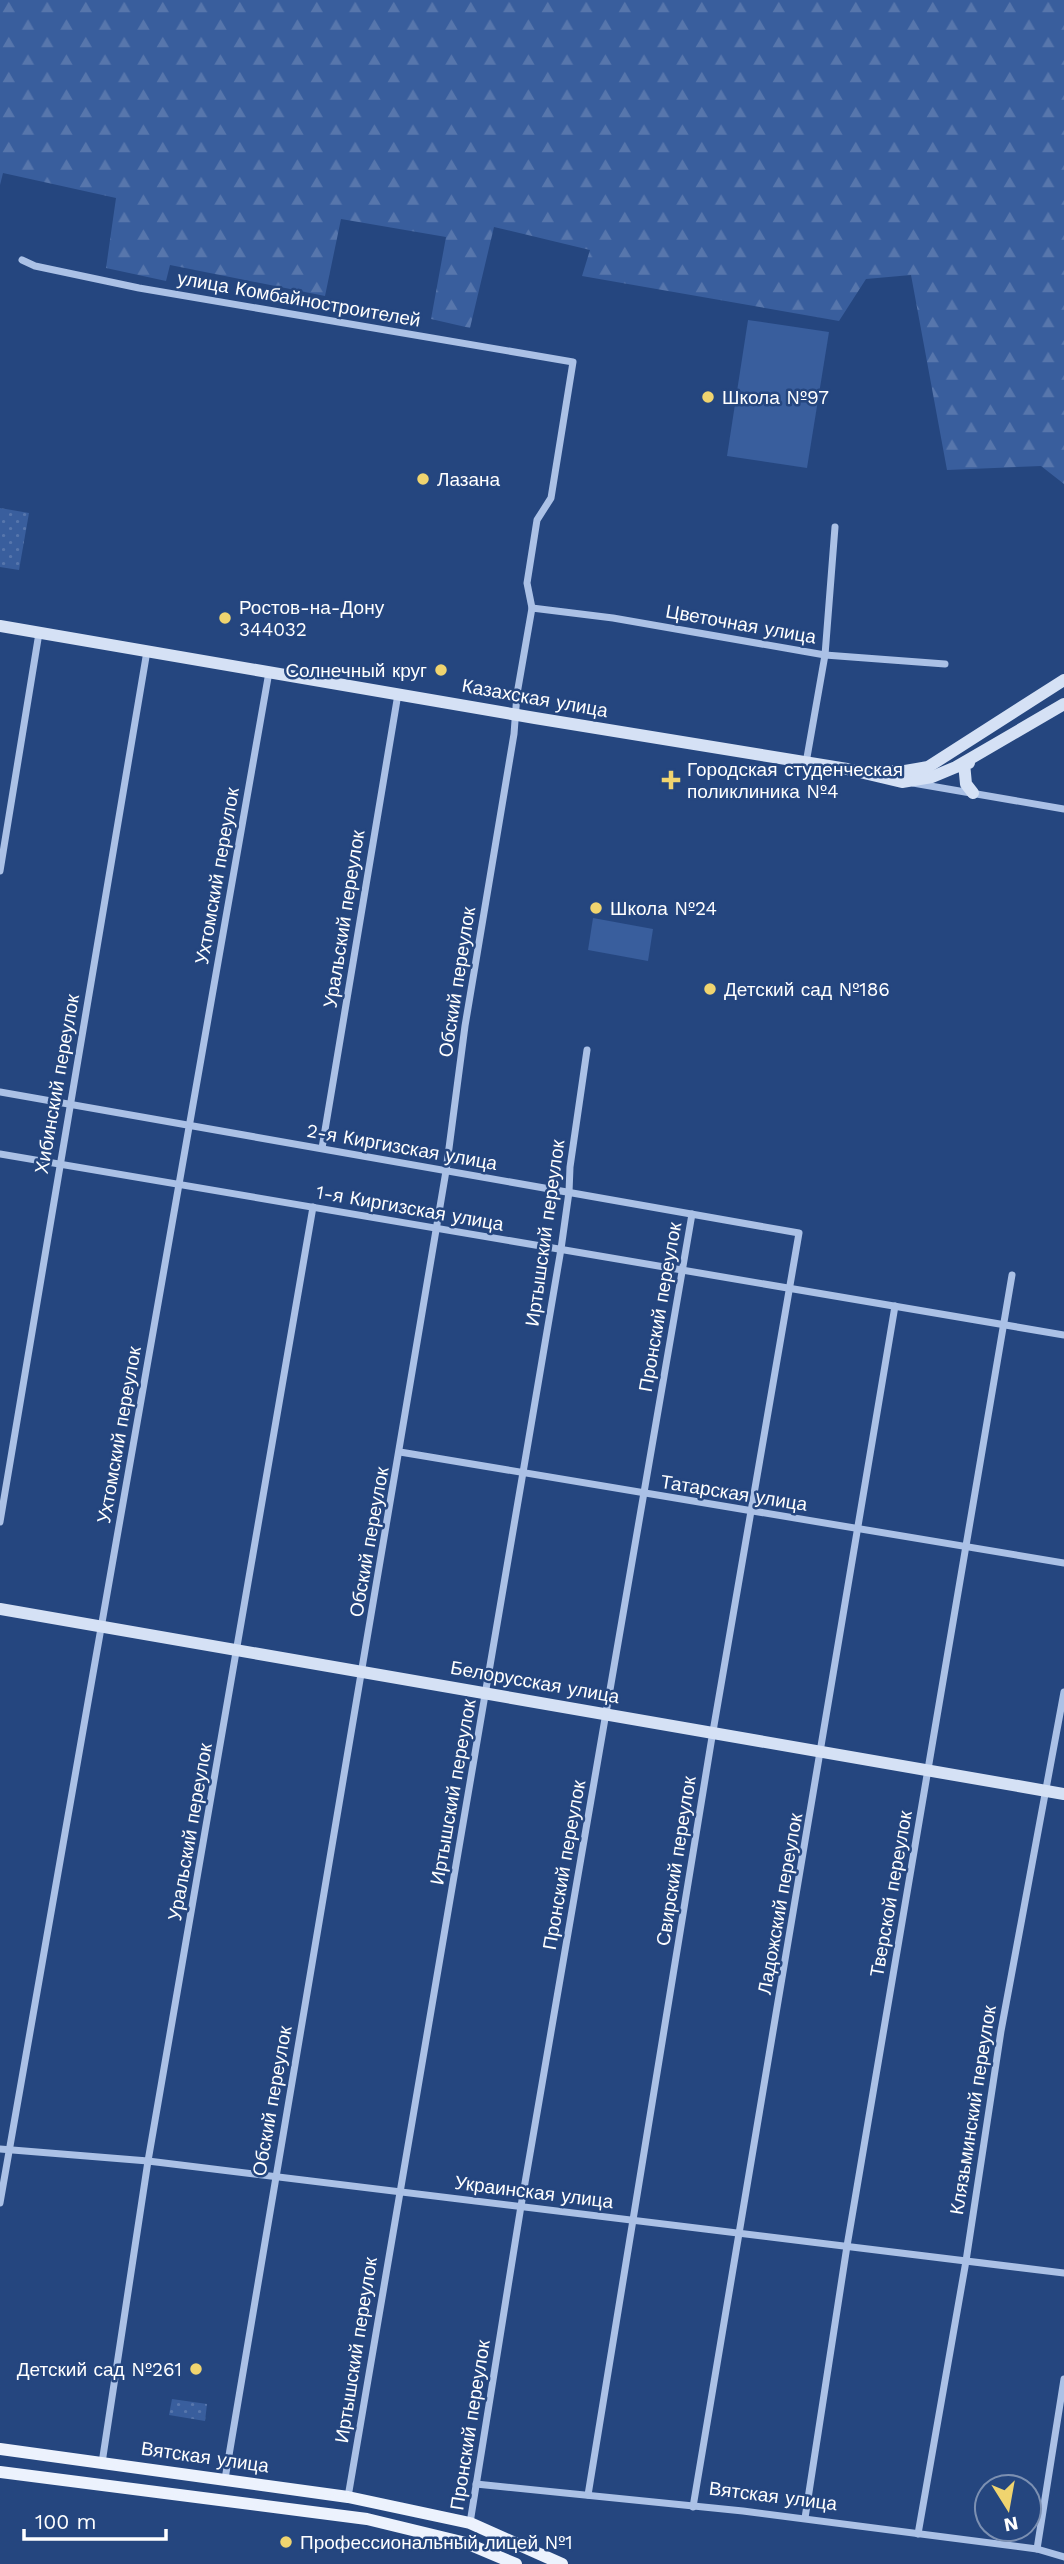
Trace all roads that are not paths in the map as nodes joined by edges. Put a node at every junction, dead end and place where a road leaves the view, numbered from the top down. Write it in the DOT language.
graph roads {
  1 [pos="22,260"];
  2 [pos="573,362"];
  3 [pos="835,527"];
  4 [pos="532,608"];
  5 [pos="0,626"];
  6 [pos="39,633"];
  7 [pos="147,651"];
  8 [pos="825,654"];
  9 [pos="946,664"];
  10 [pos="268,672"];
  11 [pos="1064,680"];
  12 [pos="398,694"];
  13 [pos="1064,704"];
  14 [pos="515,715"];
  15 [pos="969,760"];
  16 [pos="806,763"];
  17 [pos="847,769"];
  18 [pos="902,782"];
  19 [pos="973,793"];
  20 [pos="1064,809"];
  21 [pos="0,871"];
  22 [pos="587,1049"];
  23 [pos="0,1092"];
  24 [pos="70,1104"];
  25 [pos="189,1125"];
  26 [pos="322,1149"];
  27 [pos="0,1154"];
  28 [pos="60,1164"];
  29 [pos="446,1171"];
  30 [pos="179,1184"];
  31 [pos="569,1192"];
  32 [pos="313,1207"];
  33 [pos="692,1214"];
  34 [pos="436,1228"];
  35 [pos="799,1233"];
  36 [pos="561,1249"];
  37 [pos="682,1270"];
  38 [pos="1012,1275"];
  39 [pos="791,1289"];
  40 [pos="895,1306"];
  41 [pos="1005,1325"];
  42 [pos="1064,1335"];
  43 [pos="400,1452"];
  44 [pos="523,1473"];
  45 [pos="644,1494"];
  46 [pos="752,1512"];
  47 [pos="0,1522"];
  48 [pos="859,1529"];
  49 [pos="967,1547"];
  50 [pos="1064,1563"];
  51 [pos="0,1609"];
  52 [pos="102,1626"];
  53 [pos="237,1650"];
  54 [pos="363,1672"];
  55 [pos="1064,1692"];
  56 [pos="486,1693"];
  57 [pos="606,1714"];
  58 [pos="713,1733"];
  59 [pos="822,1751"];
  60 [pos="928,1770"];
  61 [pos="1047,1791"];
  62 [pos="1064,1794"];
  63 [pos="0,2149"];
  64 [pos="9,2150"];
  65 [pos="148,2161"];
  66 [pos="275,2176"];
  67 [pos="398,2191"];
  68 [pos="0,2203"];
  69 [pos="521,2206"];
  70 [pos="632,2220"];
  71 [pos="740,2233"];
  72 [pos="847,2246"];
  73 [pos="965,2261"];
  74 [pos="1064,2273"];
  75 [pos="1064,2379"];
  76 [pos="0,2449"];
  77 [pos="102,2463"];
  78 [pos="0,2472"];
  79 [pos="225,2479"];
  80 [pos="476,2484"];
  81 [pos="588,2495"];
  82 [pos="348,2497"];
  83 [pos="693,2507"];
  84 [pos="805,2518"];
  85 [pos="470,2523"];
  86 [pos="918,2534"];
  87 [pos="466,2543"];
  88 [pos="1037,2549"];
  89 [pos="1064,2557"];
  90 [pos="516,2564"];
  91 [pos="562,2564"];
  1 -- 2 [label="street, улица Комбайностроителей"];
  2 -- 4 [label="street, Обский переулок"];
  3 -- 8 [label="street"];
  4 -- 8 [label="street, Цветочная улица"];
  4 -- 14 [label="street, Обский переулок"];
  5 -- 6 [label="main road, Казахская улица"];
  6 -- 7 [label="main road, Казахская улица"];
  6 -- 21 [label="street"];
  7 -- 10 [label="main road, Казахская улица"];
  7 -- 24 [label="street, Хибинский переулок"];
  8 -- 9 [label="street, Цветочная улица"];
  8 -- 16 [label="street"];
  10 -- 12 [label="main road, Казахская улица"];
  10 -- 25 [label="street, Ухтомский переулок"];
  11 -- 17 [label="main road"];
  12 -- 14 [label="main road, Казахская улица"];
  12 -- 26 [label="street, Уральский переулок"];
  13 -- 15 [label="main road"];
  14 -- 16 [label="main road, Казахская улица"];
  14 -- 29 [label="street, Обский переулок"];
  15 -- 18 [label="main road"];
  15 -- 19 [label="main road"];
  16 -- 17 [label="main road, Казахская улица"];
  17 -- 18 [label="main road, Казахская улица"];
  18 -- 19 [label="street, Казахская улица"];
  19 -- 20 [label="street, Казахская улица"];
  22 -- 31 [label="street, Иртышский переулок"];
  23 -- 24 [label="street, 2-я Киргизская улица"];
  24 -- 25 [label="street, 2-я Киргизская улица"];
  24 -- 28 [label="street, Хибинский переулок"];
  25 -- 26 [label="street, 2-я Киргизская улица"];
  25 -- 30 [label="street, Ухтомский переулок"];
  26 -- 29 [label="street, 2-я Киргизская улица"];
  27 -- 28 [label="street, 1-я Киргизская улица"];
  28 -- 30 [label="street, 1-я Киргизская улица"];
  28 -- 47 [label="street, Хибинский переулок"];
  29 -- 31 [label="street, 2-я Киргизская улица"];
  29 -- 34 [label="street, Обский переулок"];
  30 -- 32 [label="street, 1-я Киргизская улица"];
  30 -- 52 [label="street, Ухтомский переулок"];
  31 -- 33 [label="street, 2-я Киргизская улица"];
  31 -- 36 [label="street, Иртышский переулок"];
  32 -- 34 [label="street, 1-я Киргизская улица"];
  32 -- 53 [label="street, Уральский переулок"];
  33 -- 35 [label="street, 2-я Киргизская улица"];
  33 -- 37 [label="street, Пронский переулок"];
  34 -- 36 [label="street, 1-я Киргизская улица"];
  34 -- 43 [label="street, Обский переулок"];
  35 -- 39 [label="street, Свирский переулок"];
  36 -- 37 [label="street, 1-я Киргизская улица"];
  36 -- 44 [label="street, Иртышский переулок"];
  37 -- 39 [label="street, 1-я Киргизская улица"];
  37 -- 45 [label="street, Пронский переулок"];
  38 -- 41 [label="street, Тверской переулок"];
  39 -- 40 [label="street, 1-я Киргизская улица"];
  39 -- 46 [label="street, Свирский переулок"];
  40 -- 41 [label="street, 1-я Киргизская улица"];
  40 -- 48 [label="street, Ладожский переулок"];
  41 -- 42 [label="street, 1-я Киргизская улица"];
  41 -- 49 [label="street, Тверской переулок"];
  43 -- 44 [label="street, Татарская улица"];
  43 -- 54 [label="street, Обский переулок"];
  44 -- 45 [label="street, Татарская улица"];
  44 -- 56 [label="street, Иртышский переулок"];
  45 -- 46 [label="street, Татарская улица"];
  45 -- 57 [label="street, Пронский переулок"];
  46 -- 48 [label="street, Татарская улица"];
  46 -- 58 [label="street, Свирский переулок"];
  48 -- 49 [label="street, Татарская улица"];
  48 -- 59 [label="street, Ладожский переулок"];
  49 -- 50 [label="street, Татарская улица"];
  49 -- 60 [label="street, Тверской переулок"];
  51 -- 52 [label="main road, Белорусская улица"];
  52 -- 53 [label="main road, Белорусская улица"];
  52 -- 64 [label="street, Ухтомский переулок"];
  53 -- 54 [label="main road, Белорусская улица"];
  53 -- 65 [label="street, Уральский переулок"];
  54 -- 56 [label="main road, Белорусская улица"];
  54 -- 66 [label="street, Обский переулок"];
  55 -- 61 [label="street, Клязьминский переулок"];
  56 -- 57 [label="main road, Белорусская улица"];
  56 -- 67 [label="street, Иртышский переулок"];
  57 -- 58 [label="main road, Белорусская улица"];
  57 -- 69 [label="street, Пронский переулок"];
  58 -- 59 [label="main road, Белорусская улица"];
  58 -- 70 [label="street, Свирский переулок"];
  59 -- 60 [label="main road, Белорусская улица"];
  59 -- 71 [label="street, Ладожский переулок"];
  60 -- 61 [label="main road, Белорусская улица"];
  60 -- 72 [label="street, Тверской переулок"];
  61 -- 62 [label="main road, Белорусская улица"];
  61 -- 73 [label="street, Клязьминский переулок"];
  63 -- 64 [label="street, Украинская улица"];
  64 -- 65 [label="street, Украинская улица"];
  64 -- 68 [label="street, Ухтомский переулок"];
  65 -- 66 [label="street, Украинская улица"];
  65 -- 77 [label="street, Уральский переулок"];
  66 -- 67 [label="street, Украинская улица"];
  66 -- 79 [label="street, Обский переулок"];
  67 -- 69 [label="street, Украинская улица"];
  67 -- 82 [label="street, Иртышский переулок"];
  69 -- 70 [label="street, Украинская улица"];
  69 -- 80 [label="street, Пронский переулок"];
  70 -- 71 [label="street, Украинская улица"];
  70 -- 81 [label="street, Свирский переулок"];
  71 -- 72 [label="street, Украинская улица"];
  71 -- 83 [label="street, Ладожский переулок"];
  72 -- 73 [label="street, Украинская улица"];
  72 -- 84 [label="street, Тверской переулок"];
  73 -- 74 [label="street, Украинская улица"];
  73 -- 86 [label="street, Клязьминский переулок"];
  75 -- 88 [label="street"];
  76 -- 77 [label="main road, Вятская улица"];
  77 -- 79 [label="main road, Вятская улица"];
  78 -- 87 [label="main road"];
  79 -- 82 [label="main road, Вятская улица"];
  80 -- 81 [label="street, Вятская улица"];
  80 -- 85 [label="street, Пронский переулок"];
  81 -- 83 [label="street, Вятская улица"];
  82 -- 85 [label="main road, Вятская улица"];
  83 -- 84 [label="street, Вятская улица"];
  84 -- 86 [label="street, Вятская улица"];
  85 -- 87 [label="main road"];
  85 -- 91 [label="main road, Вятская улица"];
  86 -- 88 [label="street, Вятская улица"];
  87 -- 90 [label="main road"];
  88 -- 89 [label="street, Вятская улица"];
}
